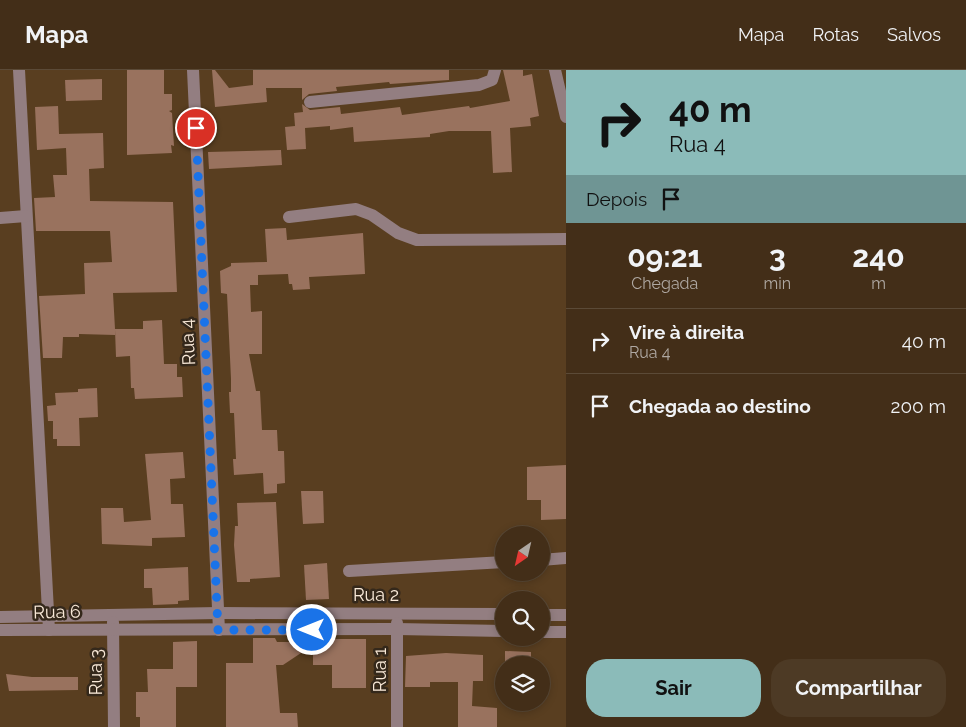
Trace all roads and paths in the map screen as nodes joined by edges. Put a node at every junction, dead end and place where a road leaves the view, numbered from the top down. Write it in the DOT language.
graph roads {
  1 [pos="19,70"];
  2 [pos="193,70"];
  3 [pos="495,70"];
  4 [pos="555,70"];
  5 [pos="310,102"];
  6 [pos="566,116"];
  7 [pos="26,216"];
  8 [pos="0,218"];
  9 [pos="289,218"];
  10 [pos="566,240"];
  11 [pos="566,558"];
  12 [pos="550,559"];
  13 [pos="495,563"];
  14 [pos="349,571"];
  15 [pos="218,613"];
  16 [pos="314,613"];
  17 [pos="397,613"];
  18 [pos="495,614"];
  19 [pos="159,615"];
  20 [pos="550,615"];
  21 [pos="566,615"];
  22 [pos="0,617"];
  23 [pos="48,617"];
  24 [pos="113,623"];
  25 [pos="397,629"];
  26 [pos="0,630"];
  27 [pos="48,630"];
  28 [pos="158,630"];
  29 [pos="218,630"];
  30 [pos="312,630"];
  31 [pos="495,631"];
  32 [pos="550,632"];
  33 [pos="566,632"];
  34 [pos="114,727"];
  35 [pos="397,727"];
  1 -- 7 [label="street"];
  2 -- 15 [label="street, Rua 4"];
  3 -- 5 [label="street"];
  4 -- 6 [label="street"];
  7 -- 8 [label="street"];
  7 -- 23 [label="street"];
  9 -- 10 [label="street"];
  11 -- 12 [label="street"];
  13 -- 14 [label="street"];
  15 -- 16 [label="street, Rua 2"];
  15 -- 19 [label="street"];
  15 -- 29 [label="street, Rua 4"];
  16 -- 17 [label="street, Rua 2"];
  16 -- 30 [label="street"];
  17 -- 18 [label="street, Rua 2"];
  17 -- 25 [label="street, Rua 1"];
  19 -- 24 [label="street"];
  19 -- 28 [label="street"];
  20 -- 21 [label="street"];
  22 -- 23 [label="street, Rua 6"];
  23 -- 24 [label="street, Rua 6"];
  23 -- 27 [label="street"];
  24 -- 27 [label="street, Rua 6"];
  24 -- 28 [label="street"];
  24 -- 34 [label="street, Rua 3"];
  25 -- 30 [label="street, Rua 2"];
  25 -- 31 [label="street, Rua 2"];
  25 -- 35 [label="street, Rua 1"];
  26 -- 27 [label="street, Rua 6"];
  28 -- 29 [label="street"];
  29 -- 30 [label="street, Rua 2"];
  32 -- 33 [label="street"];
}
